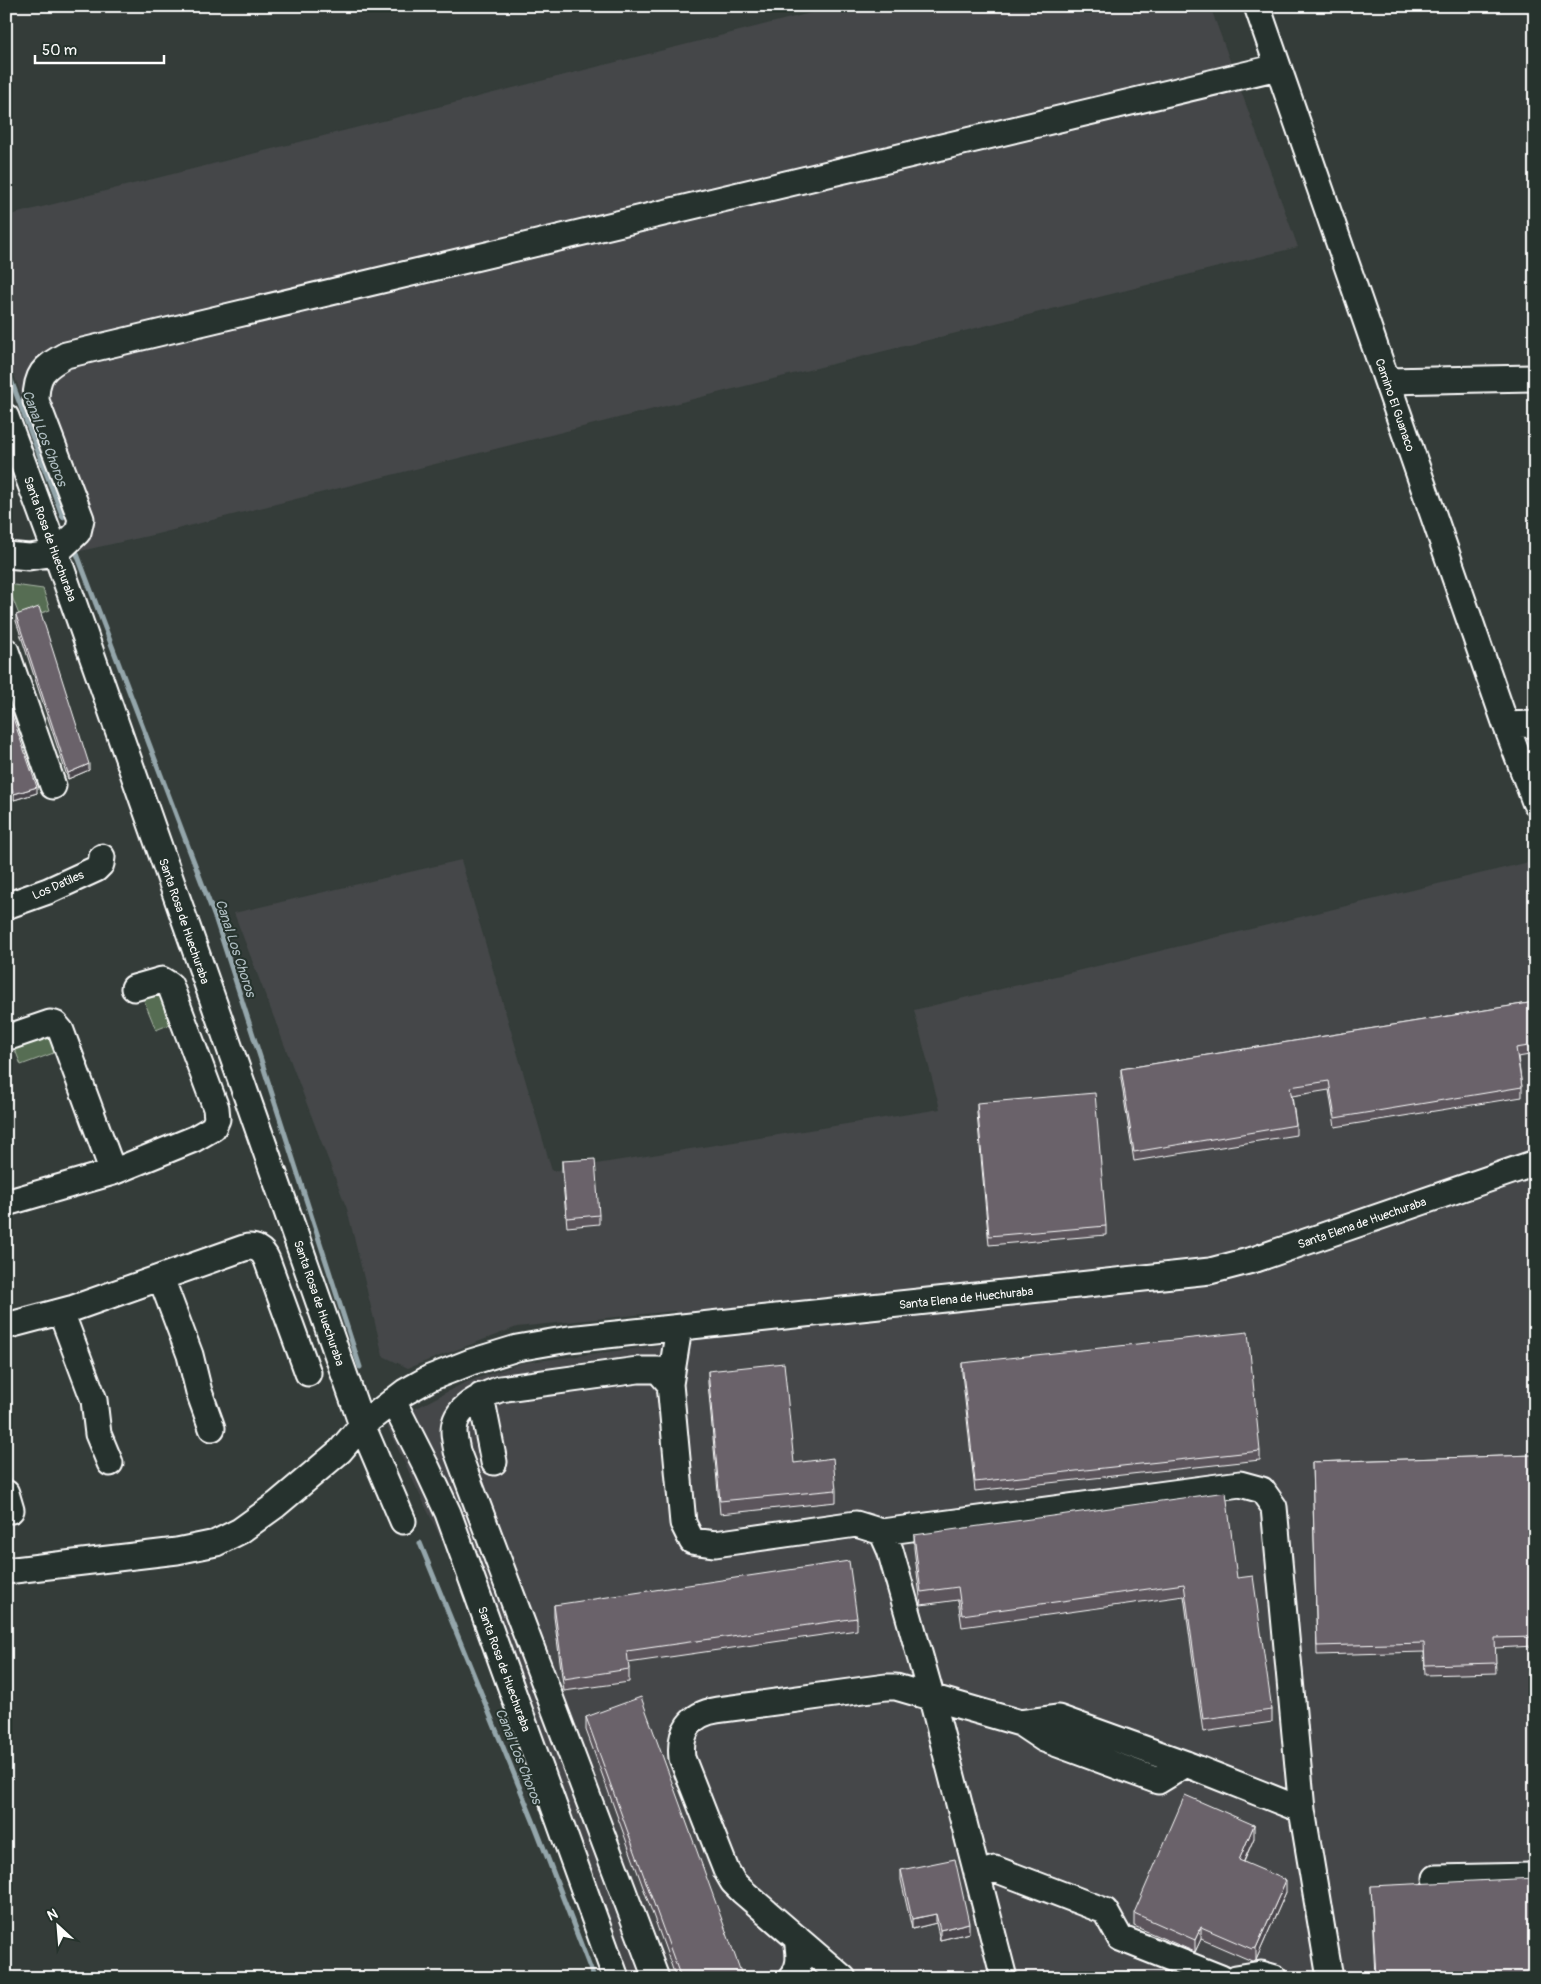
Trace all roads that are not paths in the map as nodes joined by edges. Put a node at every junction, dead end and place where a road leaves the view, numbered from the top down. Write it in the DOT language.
graph roads {
  1 [pos="1257,6"];
  2 [pos="1278,67"];
  3 [pos="1535,378"];
  4 [pos="1387,380"];
  5 [pos="6,417"];
  6 [pos="56,554"];
  7 [pos="6,555"];
  8 [pos="6,651"];
  9 [pos="1535,724"];
  10 [pos="1506,726"];
  11 [pos="53,786"];
  12 [pos="1535,802"];
  13 [pos="102,857"];
  14 [pos="7,902"];
  15 [pos="134,988"];
  16 [pos="12,1036"];
  17 [pos="1535,1163"];
  18 [pos="113,1172"];
  19 [pos="6,1203"];
  20 [pos="161,1278"];
  21 [pos="60,1312"];
  22 [pos="6,1326"];
  23 [pos="677,1328"];
  24 [pos="308,1373"];
  25 [pos="656,1375"];
  26 [pos="481,1396"];
  27 [pos="393,1401"];
  28 [pos="362,1425"];
  29 [pos="212,1428"];
  30 [pos="494,1462"];
  31 [pos="110,1463"];
  32 [pos="402,1521"];
  33 [pos="882,1532"];
  34 [pos="6,1572"];
  35 [pos="932,1699"];
  36 [pos="1302,1810"];
  37 [pos="976,1874"];
  38 [pos="1535,1876"];
  39 [pos="1436,1878"];
  40 [pos="797,1938"];
  41 [pos="616,1978"];
  42 [pos="656,1978"];
  43 [pos="791,1978"];
  44 [pos="843,1978"];
  45 [pos="1004,1978"];
  46 [pos="1221,1978"];
  47 [pos="1236,1978"];
  48 [pos="1276,1978"];
  49 [pos="1330,1978"];
  1 -- 2 [label="street, Camino El Guanaco"];
  2 -- 4 [label="street, Camino El Guanaco"];
  2 -- 6 [label="street"];
  3 -- 4 [label="street"];
  4 -- 10 [label="street, Camino El Guanaco"];
  5 -- 6 [label="street, Santa Rosa de Huechuraba"];
  6 -- 7 [label="street"];
  6 -- 28 [label="street, Santa Rosa de Huechuraba"];
  8 -- 11 [label="street"];
  9 -- 10 [label="street"];
  10 -- 12 [label="street, Camino El Guanaco"];
  13 -- 14 [label="street, Los Datiles"];
  15 -- 18 [label="street"];
  16 -- 18 [label="street"];
  17 -- 23 [label="street, Santa Elena de Huechuraba"];
  18 -- 19 [label="street"];
  20 -- 21 [label="street"];
  20 -- 24 [label="street"];
  20 -- 29 [label="street"];
  21 -- 22 [label="street"];
  21 -- 31 [label="street"];
  23 -- 25 [label="street"];
  23 -- 27 [label="street, Santa Elena de Huechuraba"];
  25 -- 26 [label="street"];
  25 -- 33 [label="street"];
  26 -- 30 [label="street"];
  26 -- 42 [label="street"];
  27 -- 28 [label="street"];
  27 -- 41 [label="street, Santa Rosa de Huechuraba"];
  28 -- 32 [label="street, Santa Rosa de Huechuraba"];
  28 -- 34 [label="street"];
  33 -- 35 [label="street"];
  33 -- 36 [label="street"];
  35 -- 36 [label="street"];
  35 -- 37 [label="street"];
  35 -- 40 [label="street"];
  36 -- 49 [label="street"];
  37 -- 45 [label="street"];
  37 -- 46 [label="street"];
  38 -- 39 [label="street"];
  40 -- 43 [label="street"];
  40 -- 44 [label="street"];
  47 -- 48 [label="street"];
}
